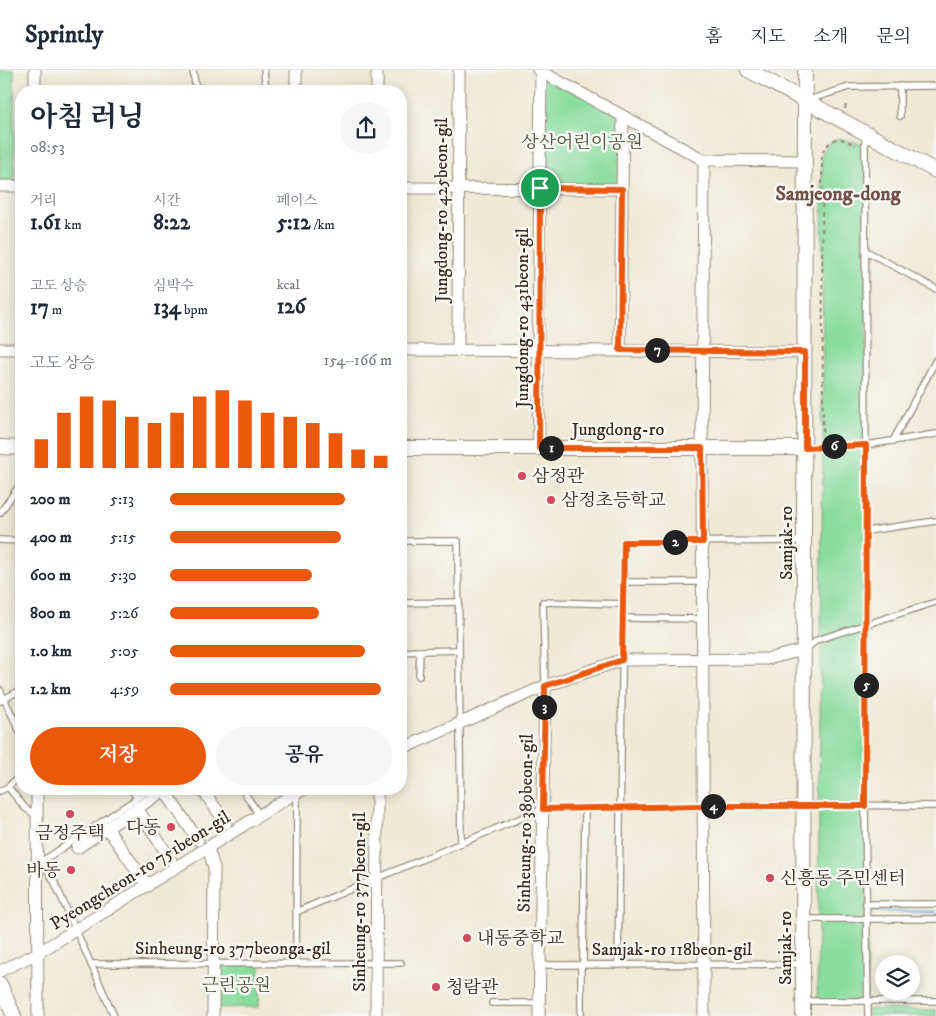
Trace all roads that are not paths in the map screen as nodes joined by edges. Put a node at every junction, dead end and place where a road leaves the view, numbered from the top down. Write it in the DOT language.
graph roads {
  1 [pos="34,70"];
  2 [pos="193,70"];
  3 [pos="264,70"];
  4 [pos="296,70"];
  5 [pos="377,70"];
  6 [pos="459,70"];
  7 [pos="748,70"];
  8 [pos="805,70"];
  9 [pos="540,71"];
  10 [pos="35,85"];
  11 [pos="195,85"];
  12 [pos="265,85"];
  13 [pos="296,85"];
  14 [pos="377,85"];
  15 [pos="900,86"];
  16 [pos="936,86"];
  17 [pos="805,101"];
  18 [pos="900,116"];
  19 [pos="623,117"];
  20 [pos="865,134"];
  21 [pos="704,160"];
  22 [pos="805,161"];
  23 [pos="936,171"];
  24 [pos="0,186"];
  25 [pos="15,186"];
  26 [pos="407,188"];
  27 [pos="459,188"];
  28 [pos="540,188"];
  29 [pos="622,189"];
  30 [pos="866,251"];
  31 [pos="936,289"];
  32 [pos="0,349"];
  33 [pos="15,349"];
  34 [pos="407,350"];
  35 [pos="458,350"];
  36 [pos="538,350"];
  37 [pos="620,350"];
  38 [pos="703,351"];
  39 [pos="805,352"];
  40 [pos="936,360"];
  41 [pos="936,434"];
  42 [pos="893,441"];
  43 [pos="866,445"];
  44 [pos="0,447"];
  45 [pos="15,448"];
  46 [pos="407,448"];
  47 [pos="539,448"];
  48 [pos="702,448"];
  49 [pos="805,448"];
  50 [pos="15,492"];
  51 [pos="0,513"];
  52 [pos="936,521"];
  53 [pos="866,531"];
  54 [pos="0,540"];
  55 [pos="15,541"];
  56 [pos="407,541"];
  57 [pos="805,541"];
  58 [pos="703,542"];
  59 [pos="624,582"];
  60 [pos="703,582"];
  61 [pos="459,602"];
  62 [pos="936,602"];
  63 [pos="407,603"];
  64 [pos="623,604"];
  65 [pos="623,618"];
  66 [pos="703,619"];
  67 [pos="866,624"];
  68 [pos="459,650"];
  69 [pos="804,650"];
  70 [pos="416,651"];
  71 [pos="407,652"];
  72 [pos="622,660"];
  73 [pos="703,660"];
  74 [pos="419,676"];
  75 [pos="545,686"];
  76 [pos="0,690"];
  77 [pos="15,693"];
  78 [pos="2,700"];
  79 [pos="15,723"];
  80 [pos="460,723"];
  81 [pos="407,746"];
  82 [pos="15,781"];
  83 [pos="8,788"];
  84 [pos="0,791"];
  85 [pos="37,795"];
  86 [pos="134,795"];
  87 [pos="145,795"];
  88 [pos="153,795"];
  89 [pos="169,795"];
  90 [pos="206,795"];
  91 [pos="246,795"];
  92 [pos="292,795"];
  93 [pos="300,795"];
  94 [pos="376,795"];
  95 [pos="137,803"];
  96 [pos="804,805"];
  97 [pos="703,806"];
  98 [pos="865,806"];
  99 [pos="936,806"];
  100 [pos="620,808"];
  101 [pos="543,809"];
  102 [pos="585,809"];
  103 [pos="37,816"];
  104 [pos="260,816"];
  105 [pos="226,823"];
  106 [pos="107,828"];
  107 [pos="198,840"];
  108 [pos="461,843"];
  109 [pos="77,848"];
  110 [pos="208,848"];
  111 [pos="171,860"];
  112 [pos="39,861"];
  113 [pos="376,879"];
  114 [pos="148,886"];
  115 [pos="866,904"];
  116 [pos="936,904"];
  117 [pos="296,912"];
  118 [pos="804,919"];
  119 [pos="866,919"];
  120 [pos="936,919"];
  121 [pos="76,930"];
  122 [pos="38,953"];
  123 [pos="213,963"];
  124 [pos="296,963"];
  125 [pos="401,963"];
  126 [pos="91,964"];
  127 [pos="376,964"];
  128 [pos="704,964"];
  129 [pos="803,964"];
  130 [pos="540,965"];
  131 [pos="582,965"];
  132 [pos="618,965"];
  133 [pos="0,971"];
  134 [pos="0,984"];
  135 [pos="936,1000"];
  136 [pos="803,1001"];
  137 [pos="867,1001"];
  138 [pos="492,1003"];
  139 [pos="540,1003"];
  140 [pos="14,1016"];
  141 [pos="38,1016"];
  142 [pos="114,1016"];
  143 [pos="213,1016"];
  144 [pos="376,1016"];
  145 [pos="539,1016"];
  146 [pos="581,1016"];
  147 [pos="704,1016"];
  148 [pos="803,1016"];
  149 [pos="868,1016"];
  1 -- 10 [label="street"];
  2 -- 11 [label="lane"];
  3 -- 12 [label="lane"];
  4 -- 13 [label="street"];
  5 -- 14 [label="street"];
  6 -- 27 [label="street, Jungdong-ro 425beon-gil"];
  7 -- 17 [label="street"];
  8 -- 17 [label="street, Samjak-ro"];
  9 -- 19 [label="street"];
  9 -- 28 [label="street, Jungdong-ro 431beon-gil"];
  15 -- 16 [label="lane"];
  15 -- 17 [label="lane"];
  15 -- 18 [label="lane"];
  17 -- 20 [label="street"];
  17 -- 22 [label="street, Samjak-ro"];
  19 -- 21 [label="street"];
  19 -- 29 [label="street"];
  20 -- 23 [label="street"];
  20 -- 30 [label="lane"];
  21 -- 22 [label="street"];
  21 -- 38 [label="street"];
  22 -- 39 [label="street, Samjak-ro"];
  24 -- 25 [label="street"];
  26 -- 27 [label="street"];
  27 -- 28 [label="street"];
  27 -- 35 [label="street, Jungdong-ro 425beon-gil"];
  28 -- 29 [label="street"];
  28 -- 36 [label="street, Jungdong-ro 431beon-gil"];
  29 -- 37 [label="street"];
  30 -- 31 [label="lane"];
  30 -- 43 [label="lane"];
  32 -- 33 [label="street"];
  34 -- 35 [label="street"];
  35 -- 36 [label="street"];
  36 -- 37 [label="street"];
  36 -- 47 [label="street, Jungdong-ro 431beon-gil"];
  37 -- 38 [label="street"];
  38 -- 39 [label="street"];
  38 -- 48 [label="street"];
  39 -- 49 [label="street, Samjak-ro"];
  40 -- 42 [label="lane"];
  41 -- 42 [label="lane"];
  42 -- 43 [label="lane"];
  43 -- 49 [label="lane"];
  43 -- 53 [label="lane"];
  44 -- 45 [label="street"];
  46 -- 47 [label="street, Jungdong-ro"];
  47 -- 48 [label="street, Jungdong-ro"];
  48 -- 49 [label="street, Jungdong-ro"];
  48 -- 58 [label="street"];
  49 -- 57 [label="street, Samjak-ro"];
  50 -- 51 [label="lane"];
  52 -- 53 [label="lane"];
  53 -- 67 [label="lane"];
  54 -- 55 [label="lane"];
  56 -- 61 [label="lane"];
  57 -- 58 [label="lane"];
  57 -- 69 [label="street, Samjak-ro"];
  58 -- 59 [label="lane"];
  58 -- 60 [label="street"];
  59 -- 60 [label="lane"];
  59 -- 64 [label="lane"];
  60 -- 66 [label="street"];
  61 -- 63 [label="lane"];
  61 -- 68 [label="lane"];
  62 -- 67 [label="lane"];
  64 -- 65 [label="lane"];
  64 -- 75 [label="lane, Sinheung-ro 389beon-gil"];
  65 -- 66 [label="lane"];
  65 -- 72 [label="lane"];
  66 -- 73 [label="street"];
  67 -- 69 [label="lane"];
  67 -- 98 [label="lane"];
  68 -- 70 [label="lane"];
  68 -- 80 [label="lane"];
  69 -- 73 [label="street"];
  69 -- 96 [label="street, Samjak-ro"];
  70 -- 71 [label="lane"];
  70 -- 74 [label="lane"];
  72 -- 73 [label="street"];
  72 -- 75 [label="street"];
  72 -- 100 [label="lane"];
  73 -- 97 [label="street"];
  75 -- 80 [label="street"];
  75 -- 101 [label="street, Sinheung-ro 389beon-gil"];
  76 -- 78 [label="lane"];
  77 -- 78 [label="lane"];
  78 -- 79 [label="lane"];
  80 -- 81 [label="street"];
  80 -- 108 [label="lane"];
  82 -- 83 [label="lane"];
  83 -- 84 [label="lane"];
  83 -- 103 [label="lane"];
  85 -- 103 [label="street"];
  86 -- 95 [label="lane"];
  87 -- 95 [label="lane"];
  88 -- 95 [label="street"];
  89 -- 107 [label="street"];
  90 -- 105 [label="street"];
  91 -- 104 [label="lane, Pyeongcheon-ro 751beon-gil"];
  92 -- 104 [label="street, Pyeongcheon-ro 751beon-gil"];
  93 -- 117 [label="lane"];
  94 -- 113 [label="street, Sinheung-ro 377beon-gil"];
  95 -- 106 [label="street"];
  95 -- 111 [label="street"];
  95 -- 112 [label="lane"];
  96 -- 97 [label="lane"];
  96 -- 98 [label="lane"];
  96 -- 118 [label="street, Samjak-ro"];
  97 -- 100 [label="lane"];
  97 -- 128 [label="street"];
  98 -- 99 [label="lane"];
  98 -- 115 [label="lane"];
  100 -- 102 [label="lane"];
  100 -- 132 [label="lane"];
  101 -- 102 [label="lane"];
  101 -- 108 [label="lane"];
  101 -- 130 [label="street, Sinheung-ro 389beon-gil"];
  102 -- 131 [label="lane"];
  103 -- 112 [label="street"];
  104 -- 110 [label="street, Pyeongcheon-ro 751beon-gil"];
  106 -- 109 [label="street"];
  106 -- 114 [label="street"];
  108 -- 113 [label="lane"];
  110 -- 114 [label="street, Pyeongcheon-ro 751beon-gil"];
  110 -- 123 [label="street"];
  112 -- 121 [label="lane"];
  112 -- 122 [label="street"];
  113 -- 117 [label="lane"];
  113 -- 127 [label="street, Sinheung-ro 377beon-gil"];
  114 -- 121 [label="street, Pyeongcheon-ro 751beon-gil"];
  115 -- 116 [label="lane"];
  115 -- 119 [label="lane"];
  117 -- 124 [label="lane"];
  118 -- 119 [label="lane"];
  118 -- 129 [label="street, Samjak-ro"];
  119 -- 120 [label="lane"];
  119 -- 137 [label="lane"];
  121 -- 122 [label="street, Pyeongcheon-ro 751beon-gil"];
  121 -- 126 [label="lane"];
  122 -- 133 [label="street, Pyeongcheon-ro 751beon-gil"];
  122 -- 141 [label="street"];
  123 -- 124 [label="lane, Sinheung-ro 377beonga-gil"];
  123 -- 126 [label="lane, Sinheung-ro 377beonga-gil"];
  123 -- 143 [label="street"];
  124 -- 127 [label="lane, Sinheung-ro 377beonga-gil"];
  125 -- 127 [label="lane, Sinheung-ro 377beonga-gil"];
  126 -- 142 [label="lane"];
  127 -- 144 [label="street, Sinheung-ro 377beon-gil"];
  128 -- 129 [label="lane, Samjak-ro 118beon-gil"];
  128 -- 132 [label="lane, Samjak-ro 118beon-gil"];
  128 -- 147 [label="street"];
  129 -- 136 [label="street, Samjak-ro"];
  130 -- 131 [label="lane, Samjak-ro 118beon-gil"];
  130 -- 139 [label="street, Sinheung-ro 389beon-gil"];
  131 -- 132 [label="lane, Samjak-ro 118beon-gil"];
  131 -- 146 [label="lane"];
  134 -- 140 [label="street"];
  135 -- 137 [label="lane"];
  136 -- 137 [label="lane"];
  136 -- 148 [label="street, Samjak-ro"];
  137 -- 149 [label="lane"];
  138 -- 139 [label="lane"];
  139 -- 145 [label="street, Sinheung-ro 389beon-gil"];
}
